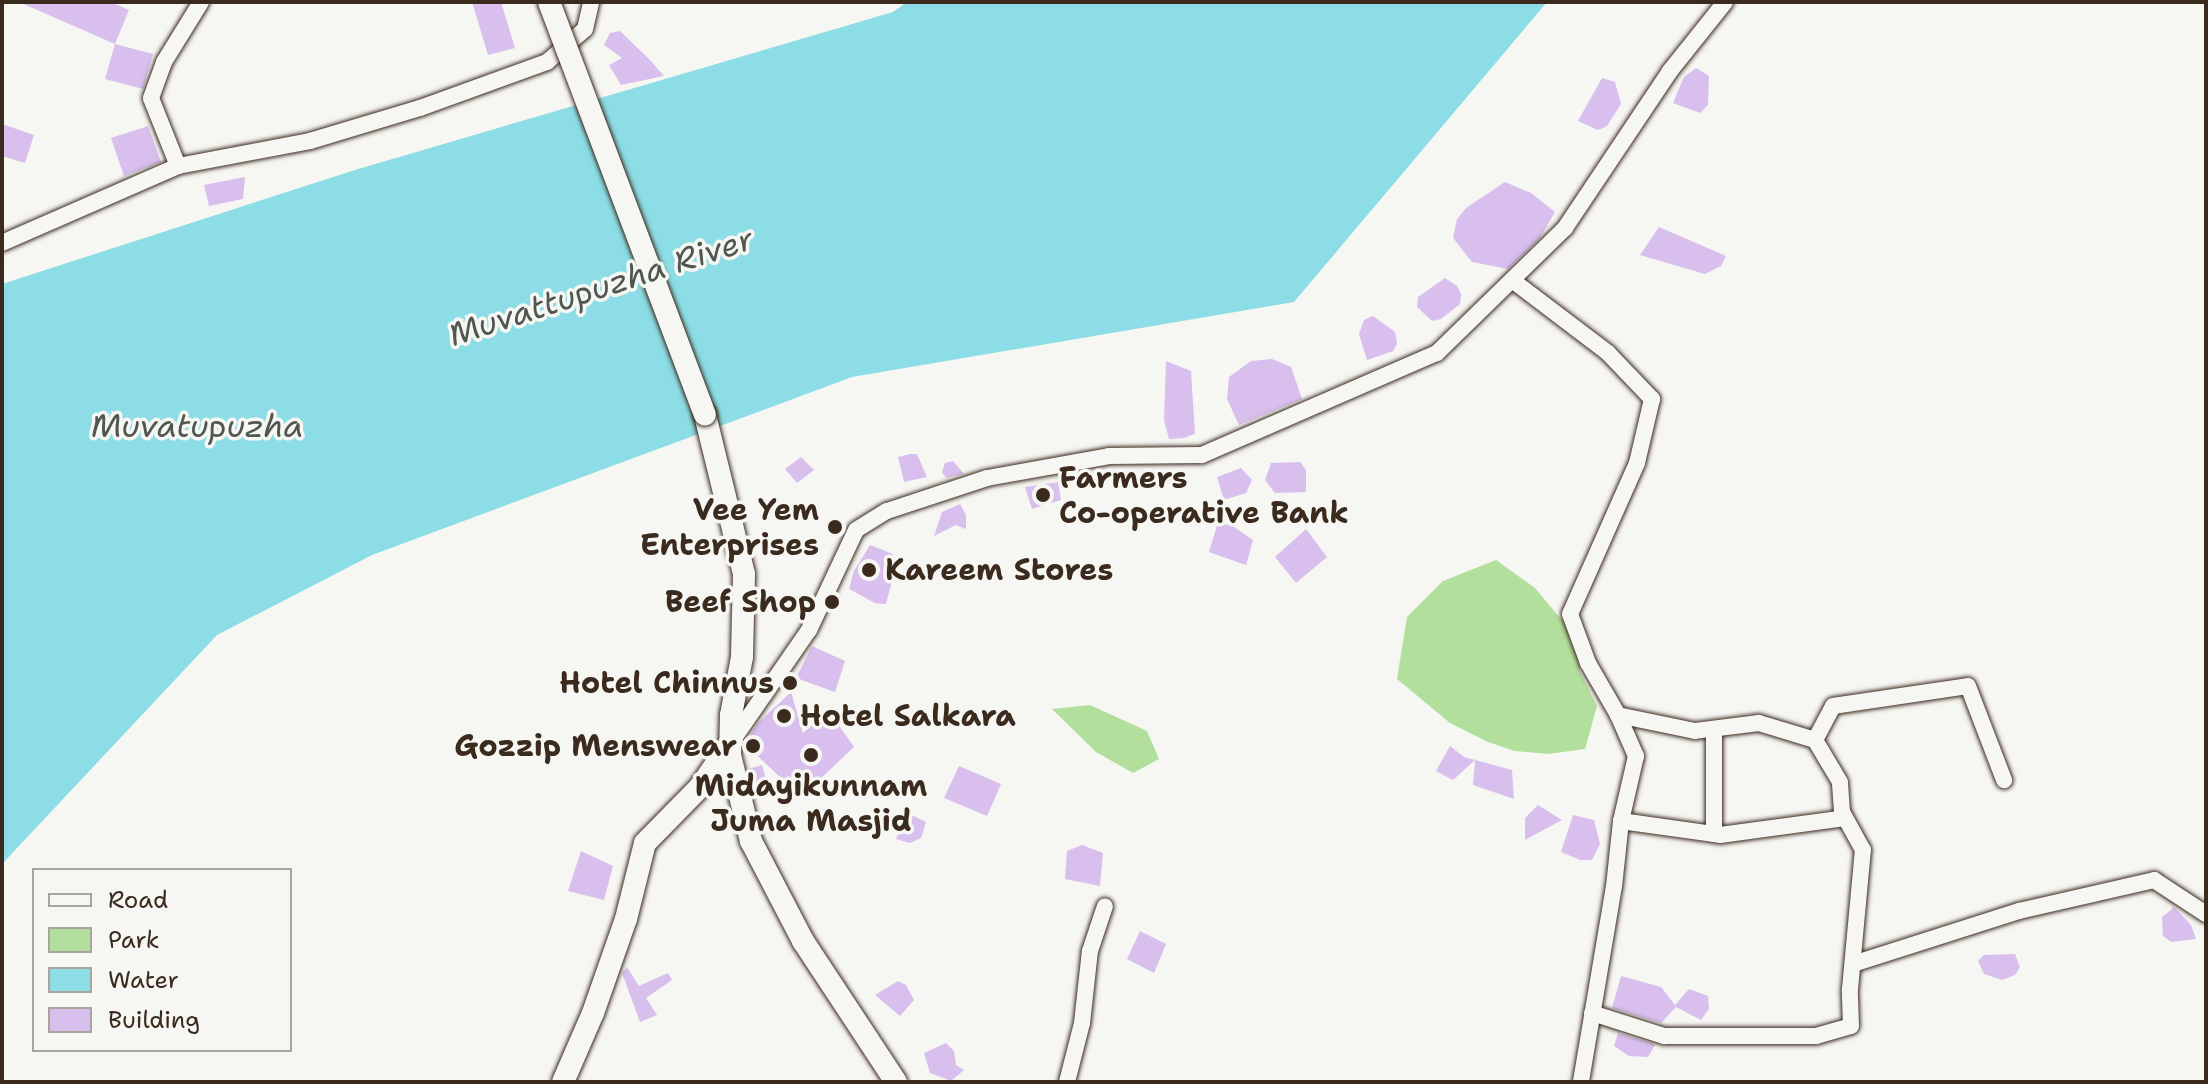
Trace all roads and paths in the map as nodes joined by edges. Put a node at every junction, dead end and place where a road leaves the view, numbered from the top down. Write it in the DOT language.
graph roads {
  1 [pos="201,2"];
  2 [pos="549,2"];
  3 [pos="591,2"];
  4 [pos="1725,2"];
  5 [pos="178,166"];
  6 [pos="2,243"];
  7 [pos="1512,280"];
  8 [pos="1618,715"];
  9 [pos="1714,729"];
  10 [pos="1815,740"];
  11 [pos="732,741"];
  12 [pos="2004,780"];
  13 [pos="1845,818"];
  14 [pos="1621,821"];
  15 [pos="1714,834"];
  16 [pos="1105,906"];
  17 [pos="2206,914"];
  18 [pos="1853,964"];
  19 [pos="1592,1013"];
  20 [pos="563,1082"];
  21 [pos="896,1082"];
  22 [pos="1067,1082"];
  23 [pos="1581,1082"];
  1 -- 5 [label="street"];
  2 -- 11 [label="main road, bridge"];
  3 -- 5 [label="street"];
  4 -- 7 [label="street"];
  5 -- 6 [label="street"];
  7 -- 8 [label="street"];
  7 -- 11 [label="street"];
  8 -- 9 [label="street"];
  8 -- 14 [label="street"];
  9 -- 10 [label="street"];
  9 -- 15 [label="street"];
  10 -- 12 [label="street"];
  10 -- 13 [label="street"];
  11 -- 20 [label="main road"];
  11 -- 21 [label="main road"];
  13 -- 15 [label="street"];
  13 -- 18 [label="street"];
  14 -- 15 [label="street"];
  14 -- 19 [label="street"];
  16 -- 22 [label="street"];
  17 -- 18 [label="street"];
  18 -- 19 [label="street"];
  19 -- 23 [label="street"];
}
